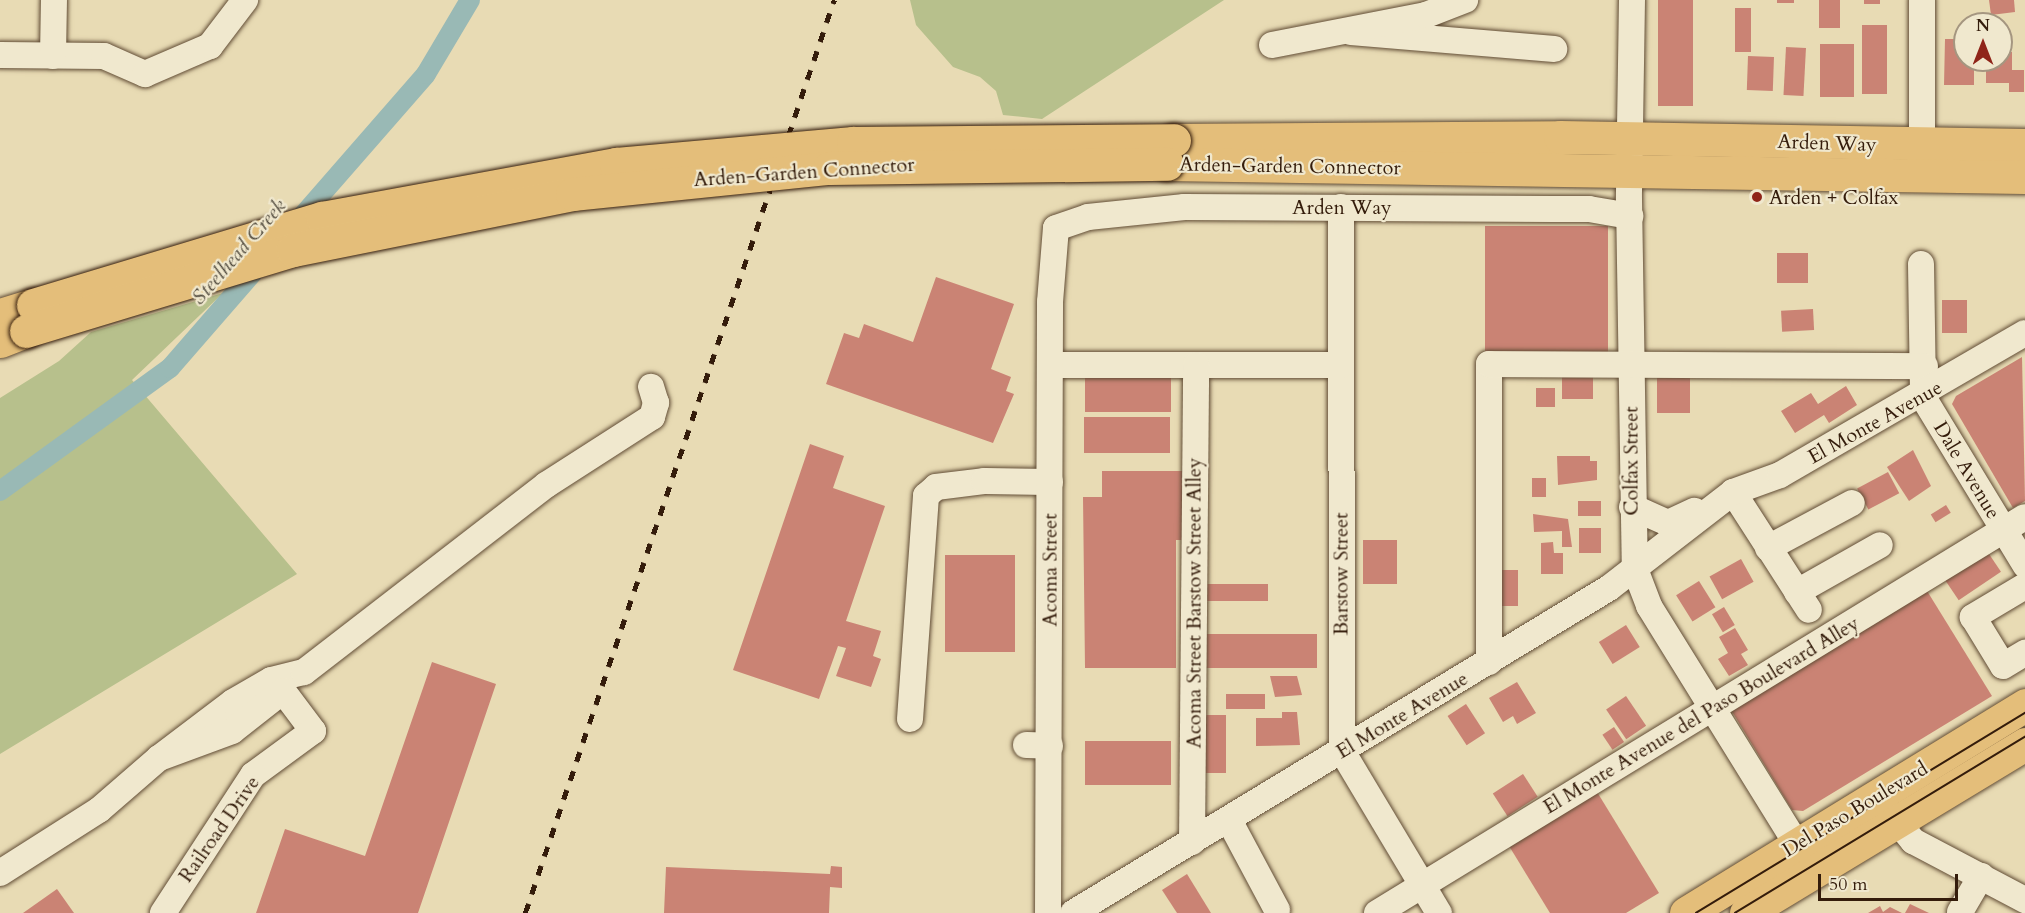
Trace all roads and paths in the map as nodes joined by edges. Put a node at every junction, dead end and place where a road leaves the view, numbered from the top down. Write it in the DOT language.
graph roads {
  1 [pos="54,0"];
  2 [pos="245,0"];
  3 [pos="1465,0"];
  4 [pos="1632,0"];
  5 [pos="1922,0"];
  6 [pos="1352,32"];
  7 [pos="1272,45"];
  8 [pos="1554,49"];
  9 [pos="0,55"];
  10 [pos="53,57"];
  11 [pos="1629,137"];
  12 [pos="1922,145"];
  13 [pos="2025,145"];
  14 [pos="1170,152"];
  15 [pos="1629,170"];
  16 [pos="2025,177"];
  17 [pos="1341,207"];
  18 [pos="1630,216"];
  19 [pos="1056,228"];
  20 [pos="1922,264"];
  21 [pos="15,323"];
  22 [pos="2025,333"];
  23 [pos="1631,364"];
  24 [pos="1050,365"];
  25 [pos="1196,365"];
  26 [pos="1341,365"];
  27 [pos="1925,366"];
  28 [pos="651,387"];
  29 [pos="1923,397"];
  30 [pos="1050,482"];
  31 [pos="1726,496"];
  32 [pos="1852,503"];
  33 [pos="1632,507"];
  34 [pos="2014,523"];
  35 [pos="1880,545"];
  36 [pos="1768,548"];
  37 [pos="2025,565"];
  38 [pos="1635,569"];
  39 [pos="2025,586"];
  40 [pos="2025,653"];
  41 [pos="1489,662"];
  42 [pos="2025,705"];
  43 [pos="1713,708"];
  44 [pos="910,719"];
  45 [pos="2025,744"];
  46 [pos="1342,751"];
  47 [pos="159,758"];
  48 [pos="1878,796"];
  49 [pos="1228,820"];
  50 [pos="1894,823"];
  51 [pos="1192,842"];
  52 [pos="1805,858"];
  53 [pos="0,873"];
  54 [pos="1981,876"];
  55 [pos="1422,886"];
  56 [pos="2025,900"];
  57 [pos="1277,910"];
  58 [pos="1960,912"];
  59 [pos="163,913"];
  60 [pos="1048,913"];
  61 [pos="1073,913"];
  62 [pos="1377,913"];
  63 [pos="1439,913"];
  64 [pos="1686,913"];
  65 [pos="1746,913"];
  1 -- 10 [label="street"];
  2 -- 10 [label="street"];
  3 -- 6 [label="street"];
  4 -- 11 [label="street, Colfax Street"];
  5 -- 12 [label="street"];
  6 -- 7 [label="street"];
  6 -- 8 [label="street"];
  9 -- 10 [label="street"];
  11 -- 12 [label="main road, Arden Way"];
  11 -- 14 [label="main road, Arden-Garden Connector"];
  11 -- 15 [label="street, Colfax Street"];
  12 -- 13 [label="main road, Arden Way"];
  14 -- 15 [label="main road, Arden-Garden Connector"];
  14 -- 21 [label="main road, Arden-Garden Connector, bridge"];
  15 -- 16 [label="main road, Arden Way"];
  15 -- 18 [label="street, Colfax Street"];
  17 -- 18 [label="street, Arden Way"];
  17 -- 19 [label="street, Arden Way"];
  17 -- 26 [label="street, Barstow Street"];
  18 -- 23 [label="street, Colfax Street"];
  19 -- 24 [label="street, Acoma Street"];
  20 -- 27 [label="street"];
  22 -- 29 [label="street, El Monte Avenue"];
  23 -- 27 [label="street"];
  23 -- 33 [label="street, Colfax Street"];
  23 -- 41 [label="street"];
  24 -- 25 [label="street"];
  24 -- 30 [label="street, Acoma Street"];
  25 -- 26 [label="street"];
  25 -- 51 [label="street, Acoma Street Barstow Street Alley"];
  26 -- 46 [label="street, Barstow Street"];
  27 -- 29 [label="street"];
  28 -- 47 [label="street"];
  29 -- 31 [label="street, El Monte Avenue"];
  29 -- 34 [label="street, Dale Avenue"];
  30 -- 44 [label="street"];
  30 -- 60 [label="street, Acoma Street"];
  31 -- 33 [label="street, El Monte Avenue"];
  31 -- 36 [label="street"];
  31 -- 38 [label="street, El Monte Avenue"];
  32 -- 36 [label="street"];
  33 -- 38 [label="street, Colfax Street"];
  34 -- 37 [label="street, Dale Avenue"];
  34 -- 43 [label="street, El Monte Avenue del Paso Boulevard Alley"];
  35 -- 36 [label="street"];
  38 -- 41 [label="street, El Monte Avenue"];
  38 -- 43 [label="street, Colfax Street"];
  39 -- 40 [label="street"];
  41 -- 46 [label="street, El Monte Avenue"];
  42 -- 48 [label="main road, Del Paso Boulevard"];
  43 -- 52 [label="street, Colfax Street"];
  43 -- 55 [label="street, El Monte Avenue del Paso Boulevard Alley"];
  45 -- 50 [label="main road, Del Paso Boulevard"];
  46 -- 49 [label="street, El Monte Avenue"];
  46 -- 55 [label="street"];
  47 -- 53 [label="street"];
  47 -- 59 [label="street, Railroad Drive"];
  48 -- 50 [label="street"];
  48 -- 52 [label="main road, Del Paso Boulevard"];
  49 -- 51 [label="street, El Monte Avenue"];
  49 -- 57 [label="street"];
  50 -- 52 [label="main road, Del Paso Boulevard"];
  50 -- 54 [label="street"];
  51 -- 61 [label="street, El Monte Avenue"];
  52 -- 64 [label="main road, Del Paso Boulevard"];
  52 -- 65 [label="main road, Del Paso Boulevard"];
  54 -- 56 [label="street"];
  54 -- 58 [label="street"];
  55 -- 62 [label="street, El Monte Avenue del Paso Boulevard Alley"];
  55 -- 63 [label="street"];
}
